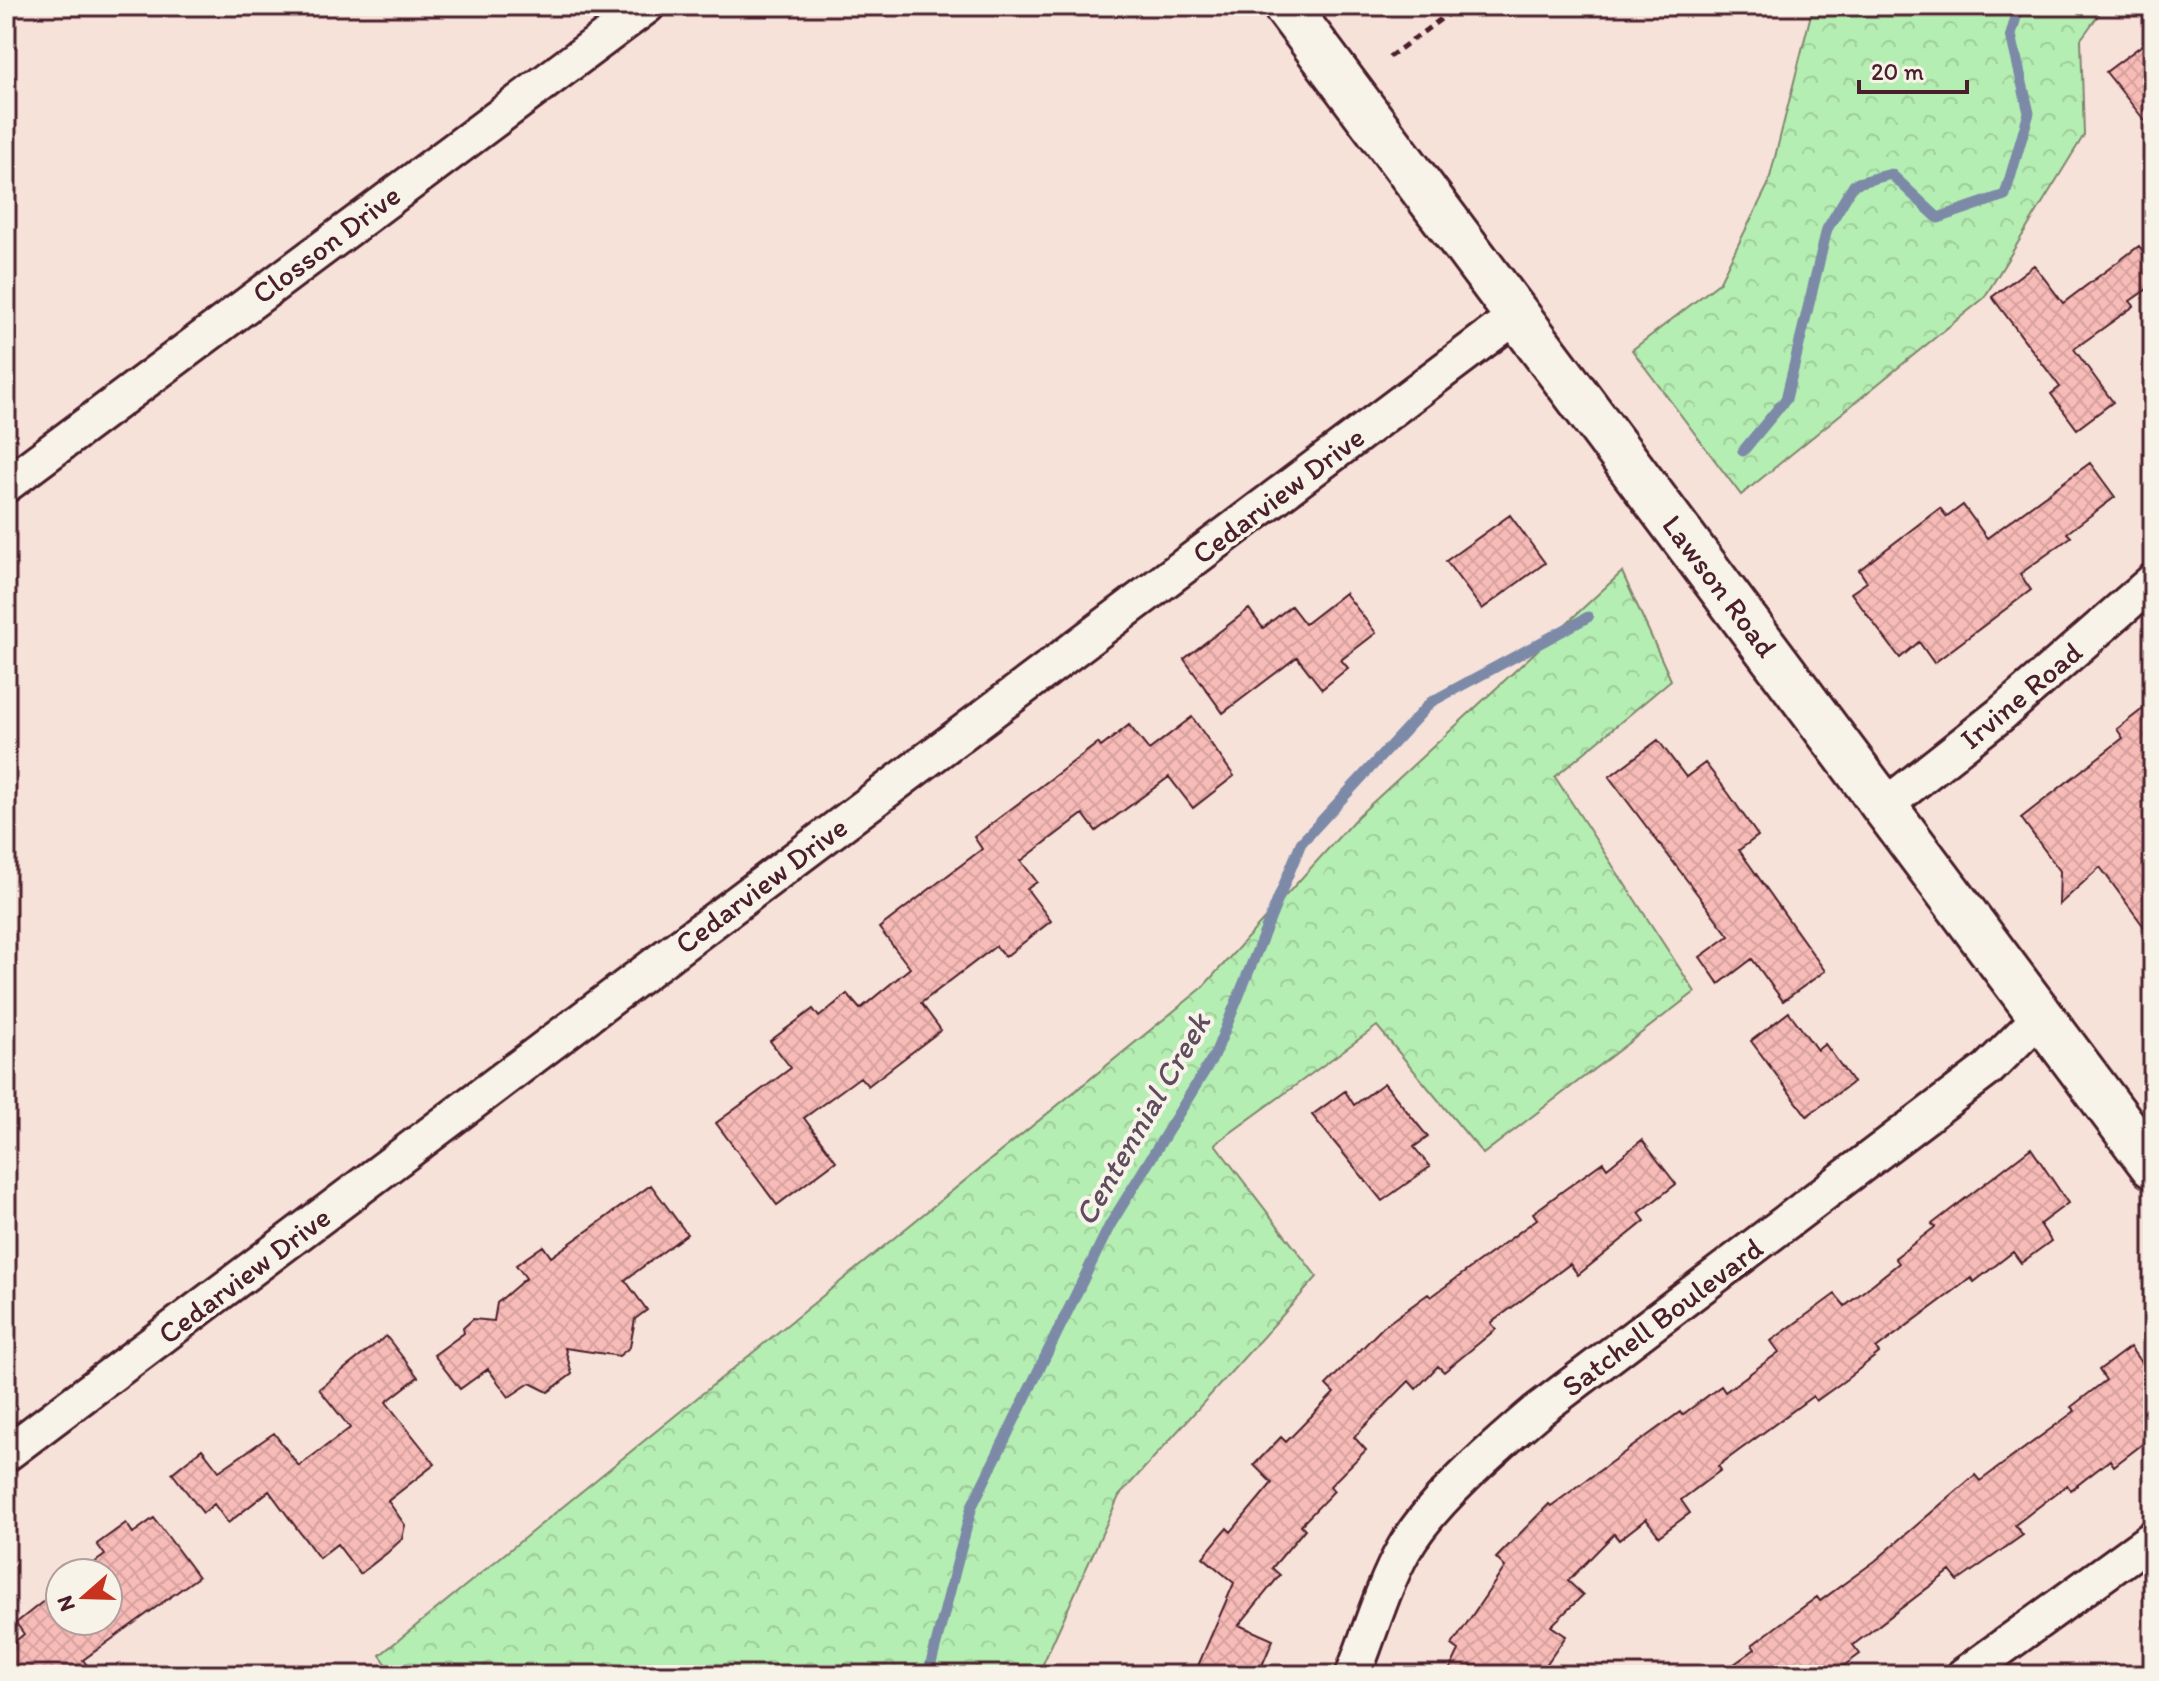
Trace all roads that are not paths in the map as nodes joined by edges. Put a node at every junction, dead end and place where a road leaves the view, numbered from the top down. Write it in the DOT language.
graph roads {
  1 [pos="647,6"];
  2 [pos="1286,6"];
  3 [pos="1516,316"];
  4 [pos="6,485"];
  5 [pos="2153,581"];
  6 [pos="1886,805"];
  7 [pos="2041,1016"];
  8 [pos="2153,1166"];
  9 [pos="6,1454"];
  10 [pos="2153,1538"];
  11 [pos="1353,1675"];
  12 [pos="1964,1675"];
  1 -- 4 [label="street, Closson Drive"];
  2 -- 3 [label="street, Lawson Road"];
  3 -- 6 [label="street, Lawson Road"];
  3 -- 9 [label="street, Cedarview Drive"];
  5 -- 6 [label="street, Irvine Road"];
  6 -- 7 [label="street, Lawson Road"];
  7 -- 8 [label="street, Lawson Road"];
  7 -- 11 [label="street, Satchell Boulevard"];
  10 -- 12 [label="street"];
}
